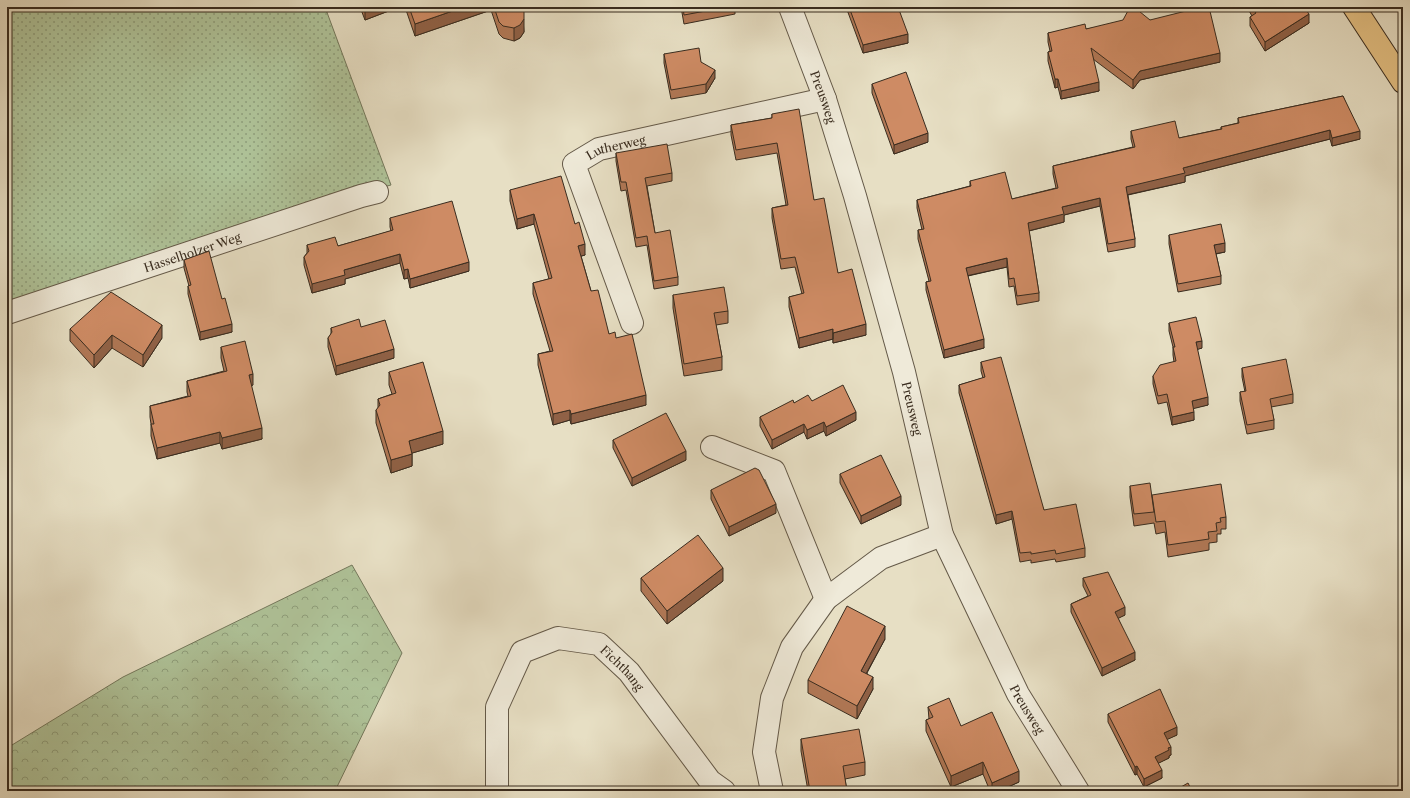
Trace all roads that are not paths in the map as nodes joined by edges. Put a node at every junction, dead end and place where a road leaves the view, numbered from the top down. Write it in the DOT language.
graph roads {
  1 [pos="790,7"];
  2 [pos="1354,7"];
  3 [pos="1403,82"];
  4 [pos="825,99"];
  5 [pos="377,192"];
  6 [pos="7,313"];
  7 [pos="632,323"];
  8 [pos="712,447"];
  9 [pos="942,535"];
  10 [pos="826,599"];
  11 [pos="497,791"];
  12 [pos="724,791"];
  13 [pos="772,791"];
  14 [pos="1078,791"];
  1 -- 4 [label="street, Preusweg"];
  2 -- 3 [label="main road"];
  4 -- 7 [label="street, Lutherweg"];
  4 -- 9 [label="street, Preusweg"];
  5 -- 6 [label="street, Hasselholzer Weg"];
  8 -- 10 [label="street"];
  9 -- 10 [label="street"];
  9 -- 14 [label="street, Preusweg"];
  10 -- 13 [label="street"];
  11 -- 12 [label="street, Fichthang"];
}
